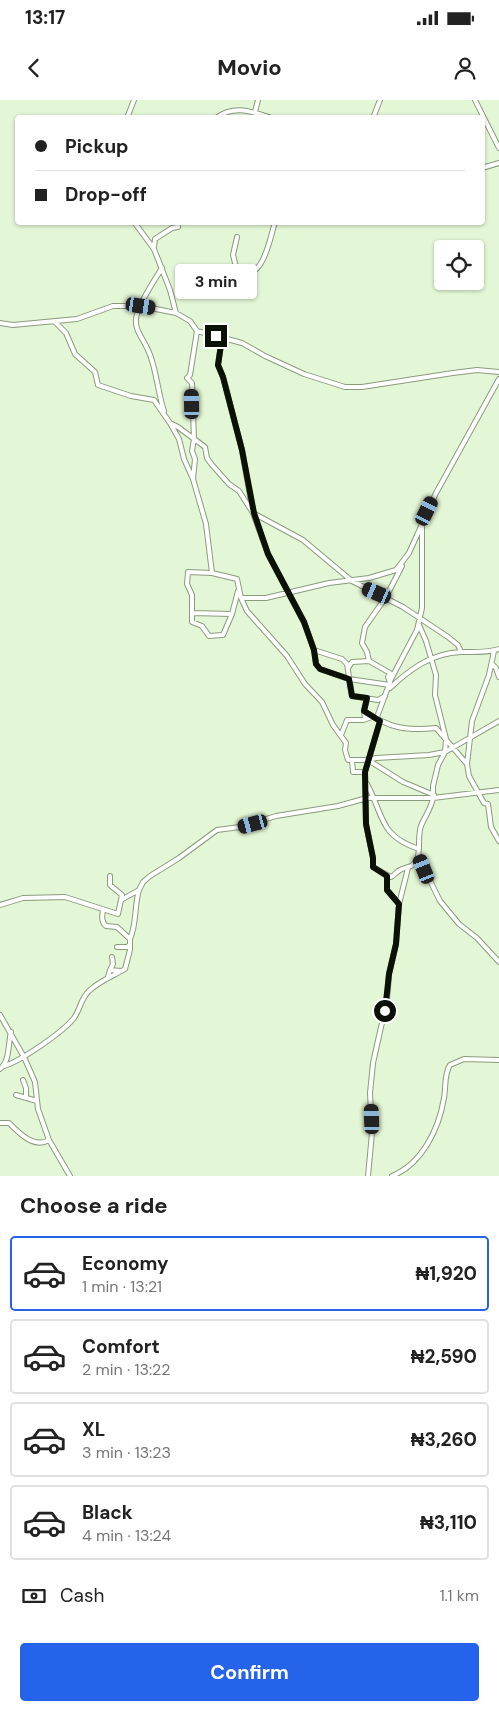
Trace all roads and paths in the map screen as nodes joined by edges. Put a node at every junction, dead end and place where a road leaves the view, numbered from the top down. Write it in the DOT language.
graph roads {
  1 [pos="134,100"];
  2 [pos="258,100"];
  3 [pos="380,100"];
  4 [pos="475,100"];
  5 [pos="255,112"];
  6 [pos="129,115"];
  7 [pos="222,115"];
  8 [pos="264,115"];
  9 [pos="374,115"];
  10 [pos="482,115"];
  11 [pos="485,120"];
  12 [pos="499,148"];
  13 [pos="499,163"];
  14 [pos="485,167"];
  15 [pos="136,225"];
  16 [pos="178,225"];
  17 [pos="274,225"];
  18 [pos="237,237"];
  19 [pos="154,249"];
  20 [pos="162,268"];
  21 [pos="141,306"];
  22 [pos="176,313"];
  23 [pos="55,322"];
  24 [pos="0,323"];
  25 [pos="197,331"];
  26 [pos="222,338"];
  27 [pos="499,372"];
  28 [pos="499,379"];
  29 [pos="165,413"];
  30 [pos="170,423"];
  31 [pos="194,439"];
  32 [pos="194,479"];
  33 [pos="254,513"];
  34 [pos="423,523"];
  35 [pos="403,563"];
  36 [pos="212,573"];
  37 [pos="352,581"];
  38 [pos="238,590"];
  39 [pos="287,593"];
  40 [pos="386,597"];
  41 [pos="241,598"];
  42 [pos="192,613"];
  43 [pos="232,614"];
  44 [pos="420,619"];
  45 [pos="419,625"];
  46 [pos="314,650"];
  47 [pos="497,650"];
  48 [pos="461,652"];
  49 [pos="430,658"];
  50 [pos="369,661"];
  51 [pos="492,664"];
  52 [pos="348,668"];
  53 [pos="499,677"];
  54 [pos="349,679"];
  55 [pos="390,686"];
  56 [pos="367,698"];
  57 [pos="364,711"];
  58 [pos="376,718"];
  59 [pos="365,719"];
  60 [pos="499,721"];
  61 [pos="340,735"];
  62 [pos="471,738"];
  63 [pos="446,739"];
  64 [pos="452,749"];
  65 [pos="445,752"];
  66 [pos="352,760"];
  67 [pos="368,760"];
  68 [pos="467,764"];
  69 [pos="365,772"];
  70 [pos="366,783"];
  71 [pos="499,790"];
  72 [pos="479,792"];
  73 [pos="435,796"];
  74 [pos="367,798"];
  75 [pos="374,798"];
  76 [pos="499,841"];
  77 [pos="419,849"];
  78 [pos="418,856"];
  79 [pos="412,865"];
  80 [pos="110,876"];
  81 [pos="387,876"];
  82 [pos="139,890"];
  83 [pos="127,897"];
  84 [pos="121,898"];
  85 [pos="399,904"];
  86 [pos="0,905"];
  87 [pos="134,905"];
  88 [pos="103,910"];
  89 [pos="130,939"];
  90 [pos="117,947"];
  91 [pos="129,947"];
  92 [pos="112,957"];
  93 [pos="499,962"];
  94 [pos="113,964"];
  95 [pos="110,970"];
  96 [pos="118,971"];
  97 [pos="108,977"];
  98 [pos="0,1015"];
  99 [pos="10,1032"];
  100 [pos="24,1056"];
  101 [pos="499,1060"];
  102 [pos="2,1067"];
  103 [pos="23,1080"];
  104 [pos="16,1095"];
  105 [pos="26,1097"];
  106 [pos="37,1101"];
  107 [pos="0,1123"];
  108 [pos="49,1140"];
  109 [pos="70,1176"];
  110 [pos="368,1176"];
  111 [pos="392,1176"];
  1 -- 6 [label="street"];
  2 -- 5 [label="street"];
  3 -- 9 [label="street"];
  4 -- 10 [label="street"];
  5 -- 7 [label="street"];
  5 -- 8 [label="street"];
  11 -- 12 [label="street"];
  13 -- 14 [label="street"];
  15 -- 19 [label="street"];
  16 -- 19 [label="street"];
  17 -- 18 [label="street"];
  19 -- 20 [label="street"];
  20 -- 21 [label="street"];
  20 -- 22 [label="street"];
  21 -- 22 [label="street"];
  21 -- 23 [label="street"];
  21 -- 29 [label="street"];
  22 -- 25 [label="street"];
  23 -- 24 [label="street"];
  23 -- 29 [label="street"];
  25 -- 26 [label="street"];
  25 -- 31 [label="street"];
  26 -- 27 [label="street"];
  26 -- 33 [label="street"];
  28 -- 34 [label="street"];
  29 -- 30 [label="street"];
  30 -- 31 [label="street"];
  30 -- 32 [label="street"];
  31 -- 32 [label="street"];
  31 -- 33 [label="street"];
  32 -- 36 [label="street"];
  33 -- 37 [label="street"];
  33 -- 39 [label="street"];
  34 -- 35 [label="street"];
  34 -- 44 [label="street"];
  35 -- 37 [label="street"];
  35 -- 40 [label="street"];
  36 -- 38 [label="street"];
  36 -- 42 [label="street"];
  37 -- 39 [label="street"];
  37 -- 40 [label="street"];
  38 -- 41 [label="street"];
  38 -- 43 [label="street"];
  39 -- 41 [label="street"];
  39 -- 46 [label="street"];
  40 -- 44 [label="street"];
  40 -- 50 [label="street"];
  41 -- 61 [label="street"];
  42 -- 43 [label="street"];
  42 -- 43 [label="street"];
  44 -- 45 [label="street"];
  44 -- 48 [label="street"];
  45 -- 49 [label="street"];
  45 -- 55 [label="street"];
  46 -- 52 [label="street"];
  46 -- 54 [label="street"];
  47 -- 48 [label="street"];
  47 -- 51 [label="street"];
  48 -- 49 [label="street"];
  49 -- 55 [label="street"];
  49 -- 63 [label="street"];
  50 -- 52 [label="street"];
  50 -- 55 [label="street"];
  51 -- 53 [label="street"];
  51 -- 62 [label="street"];
  52 -- 54 [label="street"];
  54 -- 55 [label="street"];
  54 -- 56 [label="street"];
  55 -- 56 [label="street"];
  55 -- 58 [label="street"];
  56 -- 57 [label="street"];
  57 -- 58 [label="street"];
  57 -- 59 [label="street"];
  58 -- 59 [label="street"];
  58 -- 63 [label="street"];
  58 -- 67 [label="street"];
  59 -- 61 [label="street"];
  60 -- 62 [label="street"];
  61 -- 66 [label="street"];
  62 -- 64 [label="street"];
  62 -- 68 [label="street"];
  63 -- 64 [label="street"];
  63 -- 65 [label="street"];
  64 -- 65 [label="street"];
  64 -- 68 [label="street"];
  65 -- 67 [label="street"];
  65 -- 73 [label="street"];
  66 -- 67 [label="street"];
  66 -- 69 [label="street"];
  67 -- 69 [label="street"];
  67 -- 73 [label="street"];
  68 -- 72 [label="street"];
  69 -- 70 [label="street"];
  70 -- 74 [label="street"];
  70 -- 75 [label="street"];
  71 -- 72 [label="street"];
  72 -- 73 [label="street"];
  72 -- 76 [label="street"];
  73 -- 75 [label="street"];
  73 -- 77 [label="street"];
  74 -- 75 [label="street"];
  74 -- 81 [label="street"];
  74 -- 82 [label="street"];
  75 -- 77 [label="street"];
  77 -- 78 [label="street"];
  78 -- 79 [label="street"];
  78 -- 93 [label="street"];
  79 -- 81 [label="street"];
  79 -- 85 [label="street"];
  80 -- 84 [label="street"];
  81 -- 85 [label="street"];
  82 -- 83 [label="street"];
  82 -- 87 [label="street"];
  83 -- 84 [label="street"];
  83 -- 87 [label="street"];
  84 -- 88 [label="street"];
  85 -- 110 [label="street"];
  86 -- 88 [label="street"];
  87 -- 89 [label="street"];
  88 -- 89 [label="street"];
  89 -- 91 [label="street"];
  90 -- 91 [label="street"];
  91 -- 96 [label="street"];
  92 -- 94 [label="street"];
  94 -- 95 [label="street"];
  94 -- 96 [label="street"];
  95 -- 96 [label="street"];
  95 -- 97 [label="street"];
  96 -- 97 [label="street"];
  97 -- 100 [label="street"];
  98 -- 99 [label="street"];
  99 -- 100 [label="street"];
  99 -- 102 [label="street"];
  100 -- 102 [label="street"];
  100 -- 106 [label="street"];
  101 -- 111 [label="street"];
  103 -- 105 [label="street"];
  104 -- 105 [label="street"];
  105 -- 106 [label="street"];
  106 -- 108 [label="street"];
  107 -- 108 [label="street"];
  108 -- 109 [label="street"];
}
